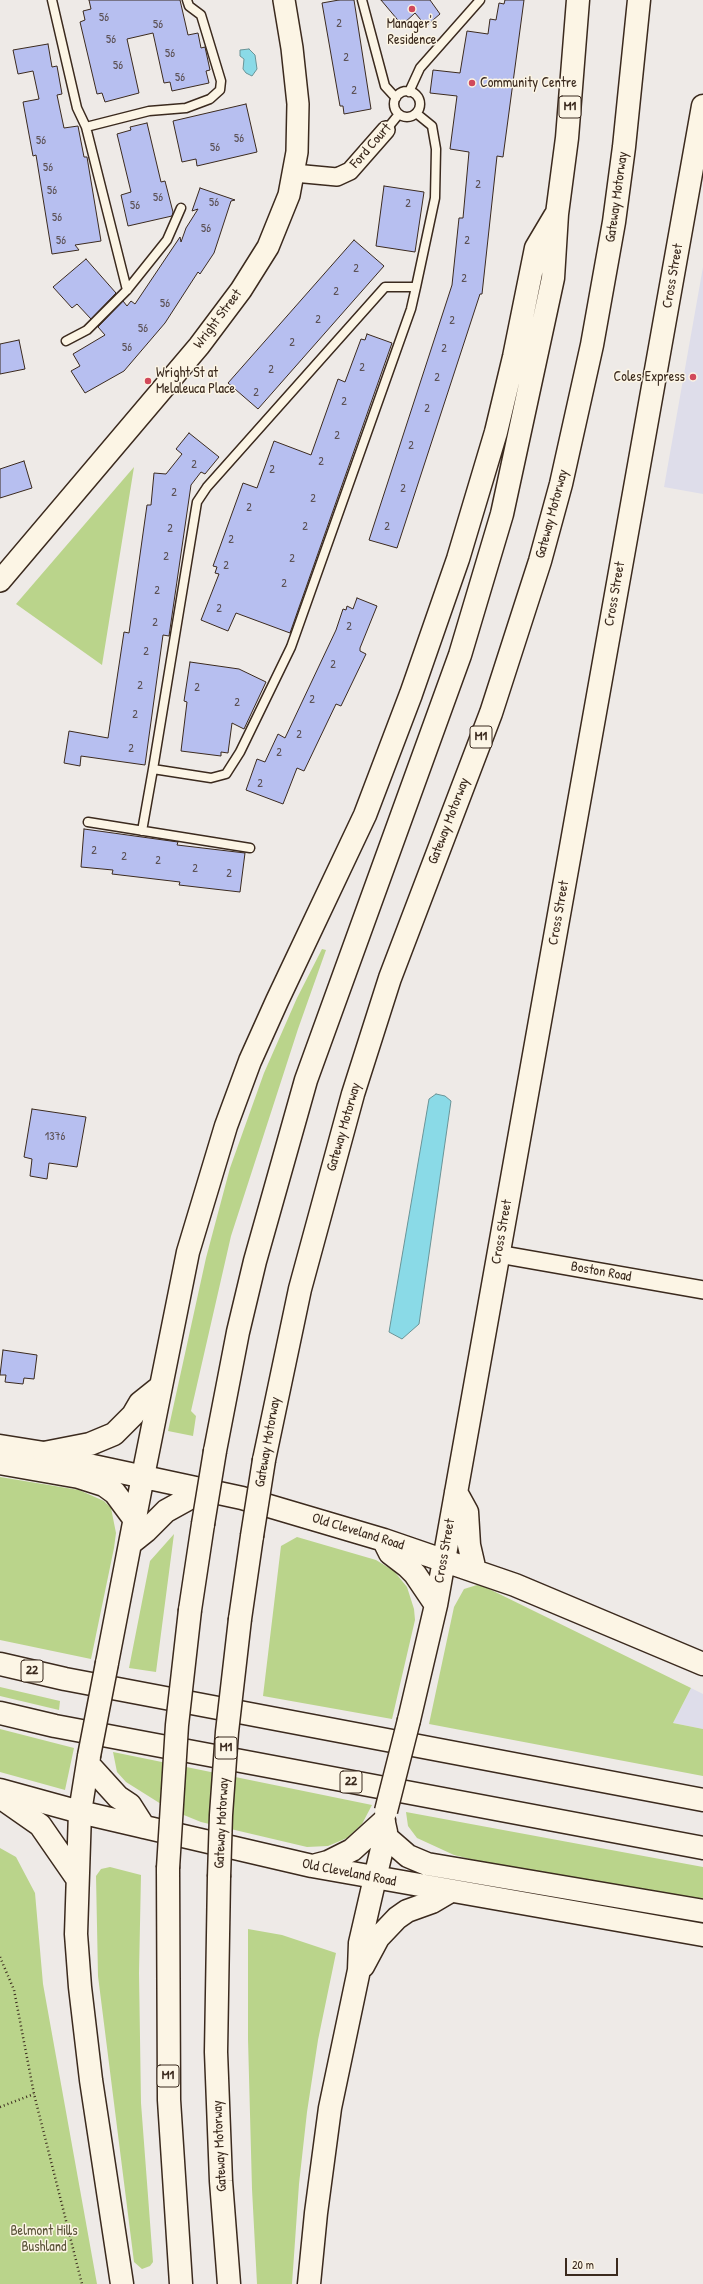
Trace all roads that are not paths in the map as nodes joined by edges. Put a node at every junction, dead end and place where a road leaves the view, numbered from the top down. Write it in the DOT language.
graph roads {
  1 [pos="52,0"];
  2 [pos="187,0"];
  3 [pos="284,0"];
  4 [pos="362,0"];
  5 [pos="480,0"];
  6 [pos="578,0"];
  7 [pos="639,0"];
  8 [pos="409,92"];
  9 [pos="396,98"];
  10 [pos="703,106"];
  11 [pos="416,113"];
  12 [pos="399,114"];
  13 [pos="86,127"];
  14 [pos="386,130"];
  15 [pos="699,149"];
  16 [pos="294,173"];
  17 [pos="181,208"];
  18 [pos="557,214"];
  19 [pos="416,286"];
  20 [pos="127,290"];
  21 [pos="66,341"];
  22 [pos="0,581"];
  23 [pos="153,769"];
  24 [pos="88,822"];
  25 [pos="142,831"];
  26 [pos="250,848"];
  27 [pos="498,1254"];
  28 [pos="703,1290"];
  29 [pos="160,1387"];
  30 [pos="0,1446"];
  31 [pos="44,1453"];
  32 [pos="0,1463"];
  33 [pos="143,1476"];
  34 [pos="204,1490"];
  35 [pos="456,1492"];
  36 [pos="135,1520"];
  37 [pos="384,1540"];
  38 [pos="131,1543"];
  39 [pos="443,1560"];
  40 [pos="475,1571"];
  41 [pos="436,1605"];
  42 [pos="0,1664"];
  43 [pos="703,1664"];
  44 [pos="0,1713"];
  45 [pos="88,1760"];
  46 [pos="0,1790"];
  47 [pos="0,1797"];
  48 [pos="703,1800"];
  49 [pos="80,1812"];
  50 [pos="385,1823"];
  51 [pos="144,1827"];
  52 [pos="703,1848"];
  53 [pos="312,1866"];
  54 [pos="76,1877"];
  55 [pos="375,1878"];
  56 [pos="450,1892"];
  57 [pos="703,1911"];
  58 [pos="703,1935"];
  59 [pos="359,1970"];
  60 [pos="122,2284"];
  61 [pos="181,2284"];
  62 [pos="229,2284"];
  63 [pos="309,2284"];
  1 -- 13 [label="lane"];
  2 -- 13 [label="lane"];
  3 -- 16 [label="street, Wright Street"];
  4 -- 9 [label="lane"];
  5 -- 8 [label="lane"];
  6 -- 18 [label="main road, M1"];
  7 -- 62 [label="main road, Gateway Motorway / M1, bridge"];
  8 -- 9 [label="lane"];
  8 -- 11 [label="lane"];
  9 -- 12 [label="lane"];
  10 -- 15 [label="main road, Cross Street"];
  11 -- 12 [label="lane"];
  11 -- 19 [label="lane"];
  12 -- 14 [label="lane, Ford Court"];
  13 -- 20 [label="lane"];
  14 -- 16 [label="street, Ford Court"];
  15 -- 27 [label="main road, Cross Street"];
  16 -- 22 [label="street, Wright Street"];
  17 -- 20 [label="lane"];
  18 -- 29 [label="main road"];
  18 -- 61 [label="main road, M1, bridge"];
  19 -- 23 [label="lane"];
  19 -- 23 [label="lane"];
  20 -- 21 [label="lane"];
  23 -- 25 [label="lane"];
  24 -- 25 [label="lane"];
  25 -- 26 [label="lane"];
  27 -- 28 [label="street, Boston Road"];
  27 -- 35 [label="main road, Cross Street"];
  29 -- 31 [label="main road"];
  29 -- 33 [label="main road"];
  30 -- 31 [label="main road, Old Cleveland Road"];
  31 -- 33 [label="main road, Old Cleveland Road"];
  32 -- 36 [label="main road"];
  33 -- 34 [label="main road, Old Cleveland Road"];
  33 -- 36 [label="main road"];
  34 -- 37 [label="main road, Old Cleveland Road"];
  34 -- 38 [label="main road"];
  35 -- 39 [label="main road, Cross Street"];
  35 -- 40 [label="main road"];
  36 -- 38 [label="main road"];
  37 -- 39 [label="main road, Old Cleveland Road"];
  37 -- 41 [label="main road"];
  38 -- 45 [label="main road, bridge"];
  39 -- 40 [label="main road, Old Cleveland Road"];
  39 -- 41 [label="main road, Cross Street"];
  40 -- 43 [label="main road, Old Cleveland Road"];
  41 -- 50 [label="main road, Cross Street, bridge"];
  42 -- 48 [label="main road, 22"];
  44 -- 52 [label="main road, 22"];
  45 -- 49 [label="main road"];
  45 -- 51 [label="main road"];
  46 -- 49 [label="main road, Old Cleveland Road"];
  47 -- 54 [label="main road"];
  49 -- 51 [label="main road, Old Cleveland Road"];
  49 -- 54 [label="main road"];
  50 -- 53 [label="main road"];
  50 -- 55 [label="main road, Cross Street"];
  50 -- 57 [label="main road"];
  51 -- 53 [label="main road, Old Cleveland Road"];
  53 -- 55 [label="main road, Old Cleveland Road"];
  54 -- 60 [label="main road"];
  55 -- 56 [label="main road, Old Cleveland Road"];
  55 -- 59 [label="main road, Cross Street"];
  56 -- 58 [label="main road, Old Cleveland Road"];
  56 -- 59 [label="main road"];
  59 -- 63 [label="main road"];
}
